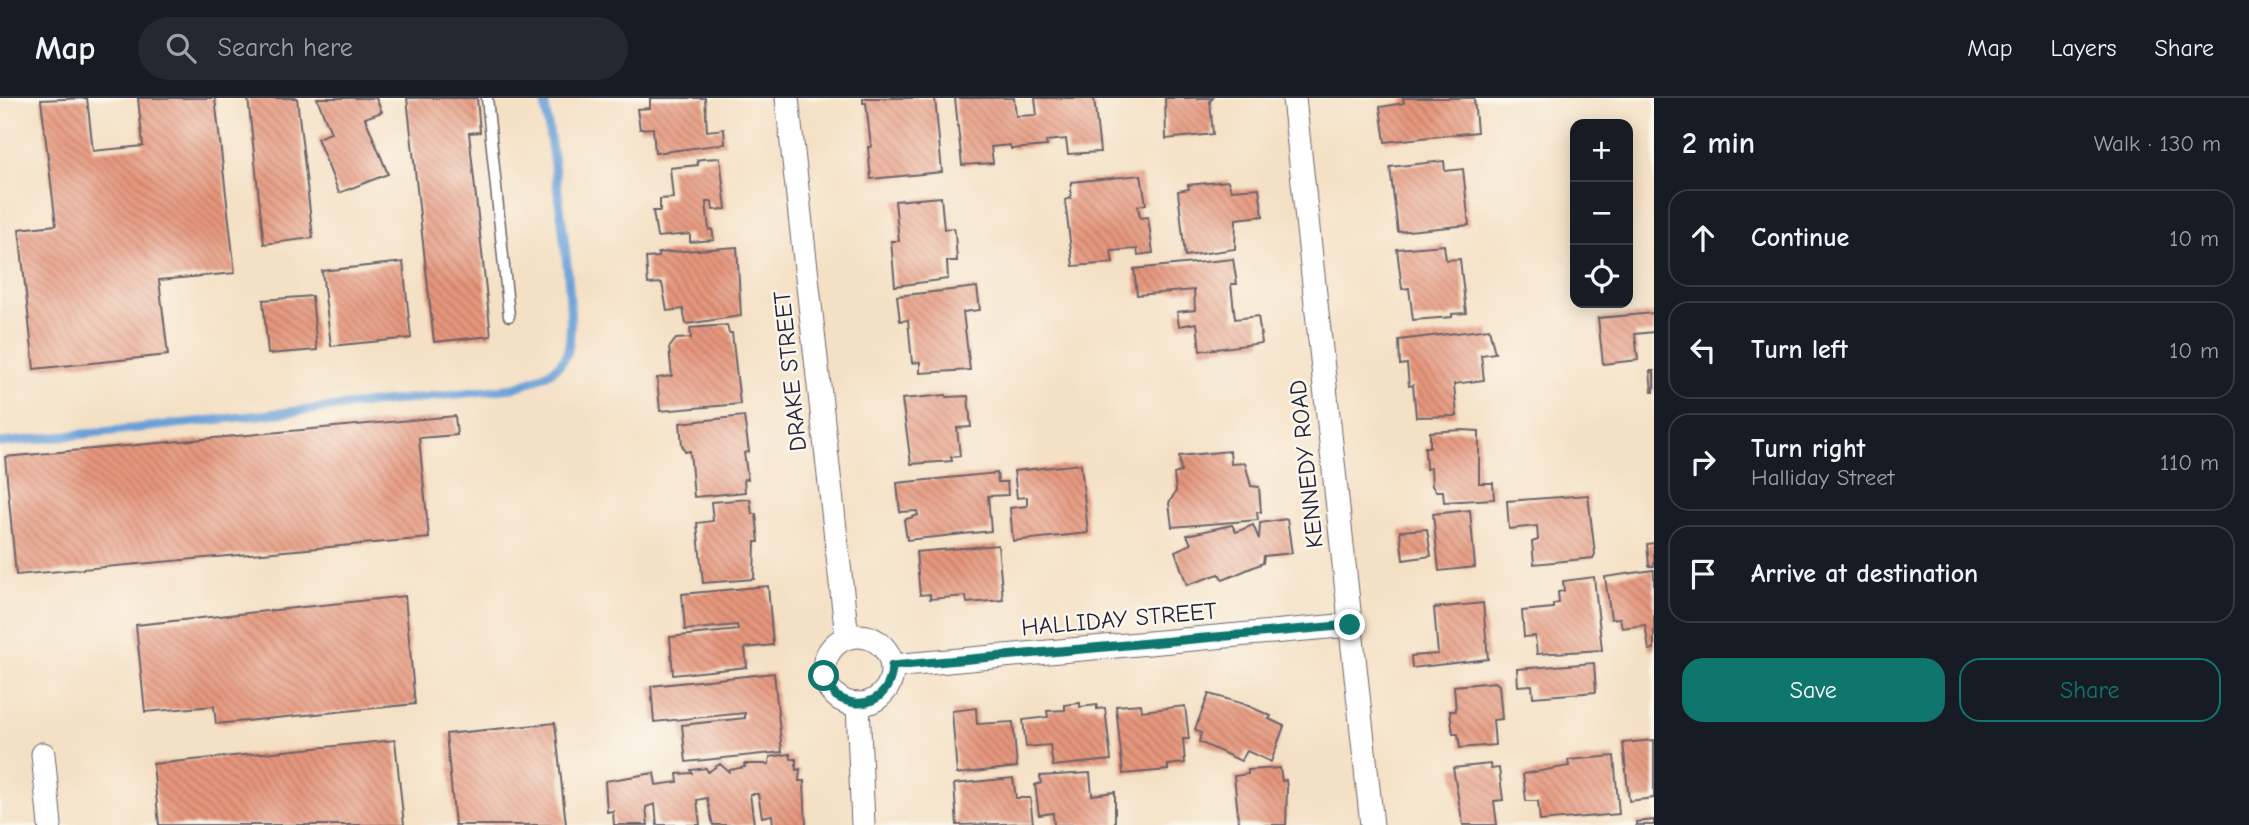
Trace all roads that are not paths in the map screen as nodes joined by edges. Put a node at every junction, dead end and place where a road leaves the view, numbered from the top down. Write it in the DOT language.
graph roads {
  1 [pos="487,98"];
  2 [pos="787,98"];
  3 [pos="1294,98"];
  4 [pos="509,317"];
  5 [pos="1350,625"];
  6 [pos="847,637"];
  7 [pos="892,666"];
  8 [pos="858,704"];
  9 [pos="43,754"];
  10 [pos="50,825"];
  11 [pos="863,825"];
  12 [pos="1372,825"];
  1 -- 4 [label="lane"];
  2 -- 6 [label="street, DRAKE STREET"];
  3 -- 5 [label="street, KENNEDY ROAD"];
  5 -- 7 [label="street, HALLIDAY STREET"];
  5 -- 12 [label="street, KENNEDY ROAD"];
  6 -- 7 [label="street"];
  6 -- 8 [label="street"];
  7 -- 8 [label="street"];
  8 -- 11 [label="street"];
  9 -- 10 [label="street"];
}
